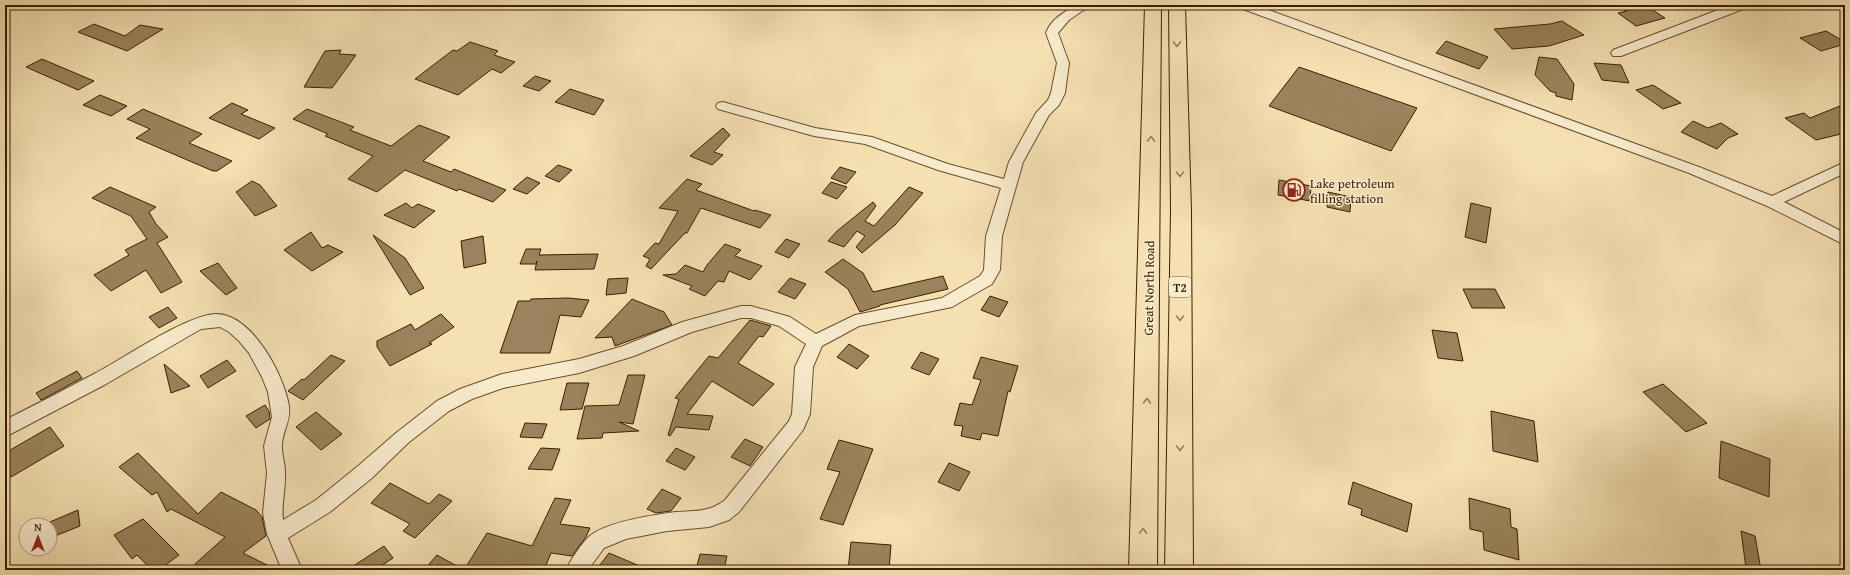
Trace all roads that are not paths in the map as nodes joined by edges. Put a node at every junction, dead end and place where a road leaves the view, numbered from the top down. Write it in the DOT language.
graph roads {
  1 [pos="1085,5"];
  2 [pos="1153,5"];
  3 [pos="1177,5"];
  4 [pos="1244,5"];
  5 [pos="1742,5"];
  6 [pos="1616,53"];
  7 [pos="723,106"];
  8 [pos="1845,167"];
  9 [pos="1009,185"];
  10 [pos="1772,202"];
  11 [pos="1845,240"];
  12 [pos="815,342"];
  13 [pos="5,429"];
  14 [pos="277,534"];
  15 [pos="292,570"];
  16 [pos="576,570"];
  17 [pos="1142,570"];
  18 [pos="1179,570"];
  1 -- 9 [label="street"];
  17 -- 2 [label="highway, Great North Road / T2, one-way"];
  3 -- 18 [label="highway, T2, one-way"];
  4 -- 10 [label="street"];
  5 -- 6 [label="street"];
  7 -- 9 [label="street"];
  8 -- 10 [label="street"];
  9 -- 12 [label="street"];
  10 -- 11 [label="street"];
  12 -- 14 [label="street"];
  12 -- 16 [label="street"];
  13 -- 14 [label="street"];
  14 -- 15 [label="street"];
}
